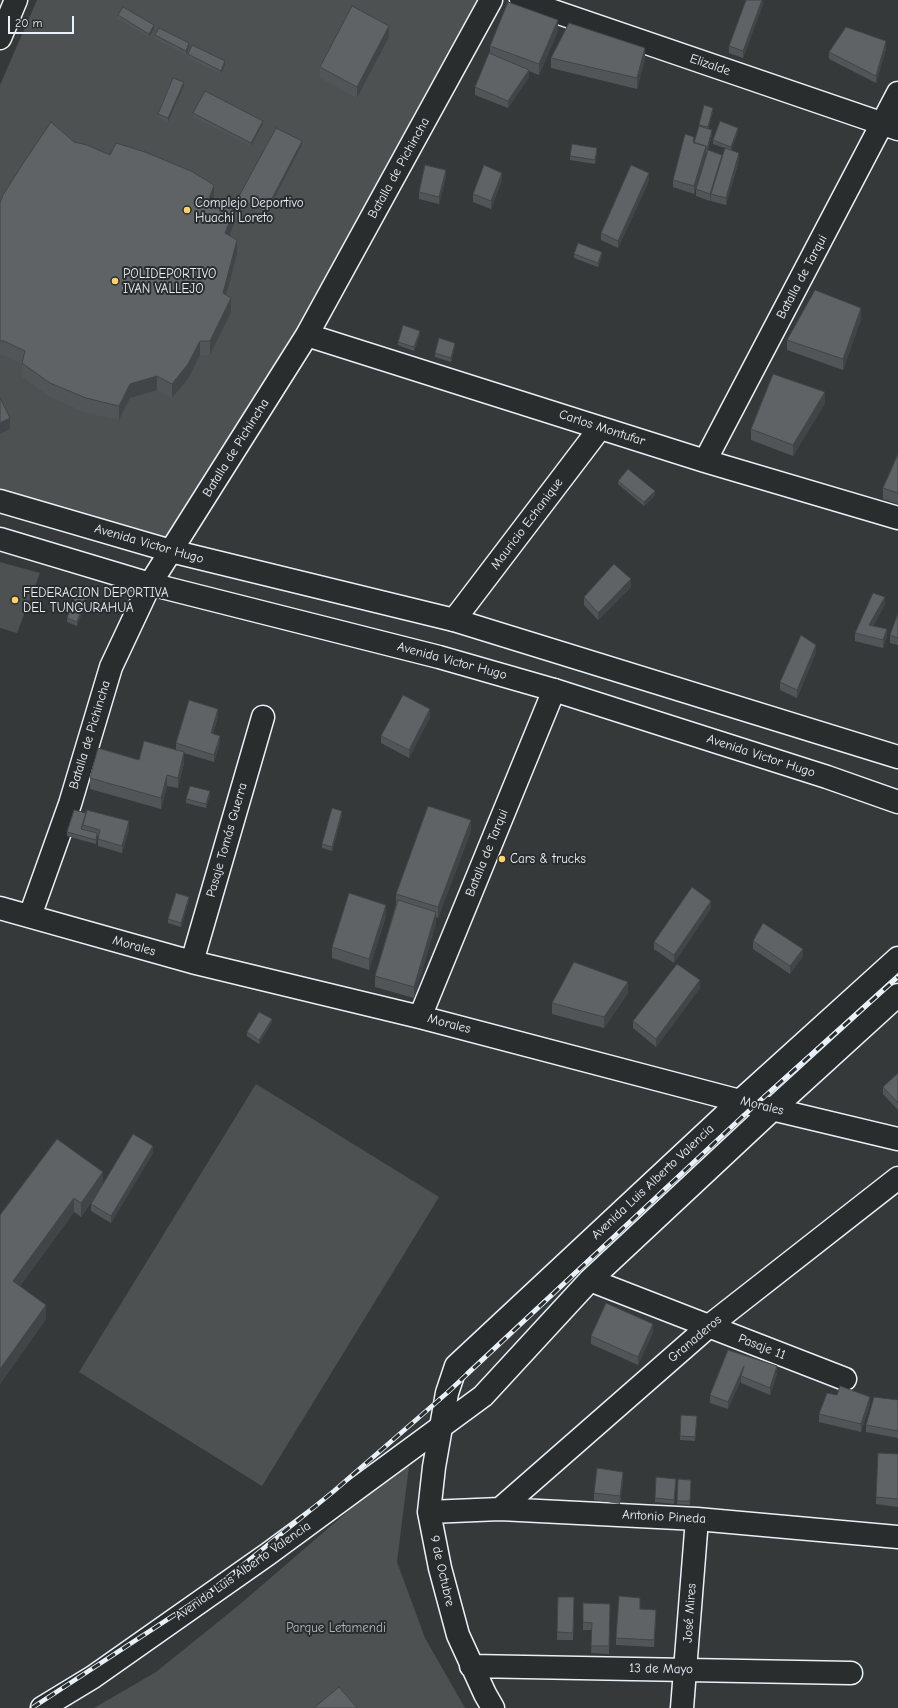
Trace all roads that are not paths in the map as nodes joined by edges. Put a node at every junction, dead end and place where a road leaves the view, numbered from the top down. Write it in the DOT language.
graph roads {
  1 [pos="16,0"];
  2 [pos="491,0"];
  3 [pos="521,0"];
  4 [pos="0,38"];
  5 [pos="898,93"];
  6 [pos="890,126"];
  7 [pos="306,335"];
  8 [pos="600,428"];
  9 [pos="705,461"];
  10 [pos="0,501"];
  11 [pos="898,518"];
  12 [pos="0,538"];
  13 [pos="171,551"];
  14 [pos="150,584"];
  15 [pos="454,620"];
  16 [pos="554,690"];
  17 [pos="263,717"];
  18 [pos="898,757"];
  19 [pos="898,802"];
  20 [pos="0,908"];
  21 [pos="30,916"];
  22 [pos="898,958"];
  23 [pos="192,962"];
  24 [pos="898,996"];
  25 [pos="420,1017"];
  26 [pos="740,1101"];
  27 [pos="773,1109"];
  28 [pos="898,1139"];
  29 [pos="898,1178"];
  30 [pos="590,1280"];
  31 [pos="709,1326"];
  32 [pos="845,1378"];
  33 [pos="441,1427"];
  34 [pos="500,1510"];
  35 [pos="429,1512"];
  36 [pos="698,1519"];
  37 [pos="898,1537"];
  38 [pos="471,1666"];
  39 [pos="686,1670"];
  40 [pos="851,1673"];
  41 [pos="42,1708"];
  42 [pos="493,1708"];
  43 [pos="682,1708"];
  1 -- 4 [label="street"];
  2 -- 7 [label="street, Batalla de Pichincha"];
  3 -- 6 [label="street, Elizalde"];
  5 -- 6 [label="street, Batalla de Tarqui"];
  6 -- 9 [label="street, Batalla de Tarqui"];
  7 -- 8 [label="street, Carlos Montufar"];
  7 -- 13 [label="street, Batalla de Pichincha"];
  8 -- 9 [label="street, Carlos Montufar"];
  8 -- 15 [label="street, Mauricio Echanique"];
  9 -- 11 [label="street, Carlos Montufar"];
  10 -- 13 [label="street, Avenida Victor Hugo"];
  12 -- 14 [label="street, Avenida Victor Hugo"];
  13 -- 14 [label="street, Batalla de Pichincha"];
  13 -- 15 [label="street, Avenida Victor Hugo"];
  14 -- 16 [label="street, Avenida Victor Hugo"];
  14 -- 21 [label="street, Batalla de Pichincha"];
  15 -- 18 [label="street, Avenida Victor Hugo"];
  16 -- 19 [label="street, Avenida Victor Hugo"];
  16 -- 25 [label="street, Batalla de Tarqui"];
  17 -- 23 [label="street, Pasaje Tomás Guerra"];
  20 -- 21 [label="street, Morales"];
  21 -- 23 [label="street, Morales"];
  22 -- 26 [label="street, Avenida Luis Alberto Valencia"];
  23 -- 25 [label="street, Morales"];
  24 -- 27 [label="street, Avenida Luis Alberto Valencia"];
  25 -- 26 [label="street, Morales"];
  26 -- 27 [label="street, Morales"];
  26 -- 33 [label="street, Avenida Luis Alberto Valencia"];
  27 -- 28 [label="street, Morales"];
  27 -- 30 [label="street, Avenida Luis Alberto Valencia"];
  29 -- 31 [label="street, Granaderos"];
  30 -- 31 [label="street, Pasaje 11"];
  30 -- 33 [label="street, Avenida Luis Alberto Valencia"];
  31 -- 32 [label="street, Pasaje 11"];
  31 -- 34 [label="street, Granaderos"];
  33 -- 35 [label="street, 9 de Octubre"];
  33 -- 41 [label="street, Avenida Luis Alberto Valencia"];
  34 -- 35 [label="street, Antonio Pineda"];
  34 -- 36 [label="street, Antonio Pineda"];
  35 -- 38 [label="street, 9 de Octubre"];
  36 -- 37 [label="street, Antonio Pineda"];
  36 -- 39 [label="street, José Mires"];
  38 -- 39 [label="street, 13 de Mayo"];
  38 -- 42 [label="street, 9 de Octubre"];
  39 -- 40 [label="street, 13 de Mayo"];
  39 -- 43 [label="street, José Mires"];
}
